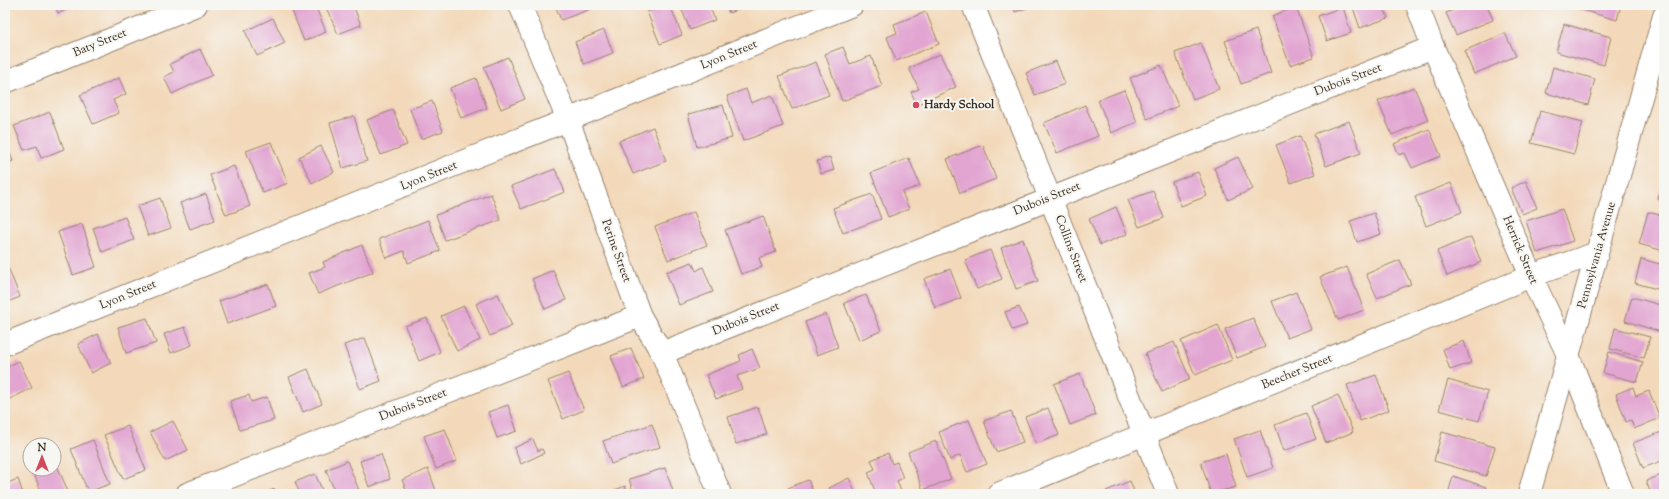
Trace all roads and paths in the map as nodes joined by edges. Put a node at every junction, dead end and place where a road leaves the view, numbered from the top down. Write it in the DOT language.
graph roads {
  1 [pos="196,5"];
  2 [pos="520,5"];
  3 [pos="852,5"];
  4 [pos="973,5"];
  5 [pos="1417,5"];
  6 [pos="1664,16"];
  7 [pos="1433,47"];
  8 [pos="5,82"];
  9 [pos="568,120"];
  10 [pos="1051,197"];
  11 [pos="1597,253"];
  12 [pos="1531,276"];
  13 [pos="640,316"];
  14 [pos="5,344"];
  15 [pos="662,353"];
  16 [pos="1568,356"];
  17 [pos="1144,434"];
  18 [pos="187,494"];
  19 [pos="720,494"];
  20 [pos="998,494"];
  21 [pos="1168,494"];
  22 [pos="1529,494"];
  23 [pos="1623,494"];
  1 -- 8 [label="street, Baty Street"];
  2 -- 9 [label="street, Perine Street"];
  3 -- 9 [label="street, Lyon Street"];
  4 -- 10 [label="street, Collins Street"];
  5 -- 7 [label="street, Herrick Street"];
  6 -- 11 [label="street, Pennsylvania Avenue"];
  7 -- 10 [label="street, Dubois Street"];
  7 -- 12 [label="street, Herrick Street"];
  9 -- 13 [label="street, Perine Street"];
  9 -- 14 [label="street, Lyon Street"];
  10 -- 15 [label="street, Dubois Street"];
  10 -- 17 [label="street, Collins Street"];
  11 -- 12 [label="street, Beecher Street"];
  11 -- 16 [label="street, Pennsylvania Avenue"];
  12 -- 16 [label="street, Herrick Street"];
  12 -- 17 [label="street, Beecher Street"];
  13 -- 15 [label="street, Perine Street"];
  13 -- 18 [label="street, Dubois Street"];
  15 -- 19 [label="street, Perine Street"];
  16 -- 22 [label="street, Pennsylvania Avenue"];
  16 -- 23 [label="street, Herrick Street"];
  17 -- 20 [label="street, Beecher Street"];
  17 -- 21 [label="street, Collins Street"];
}
